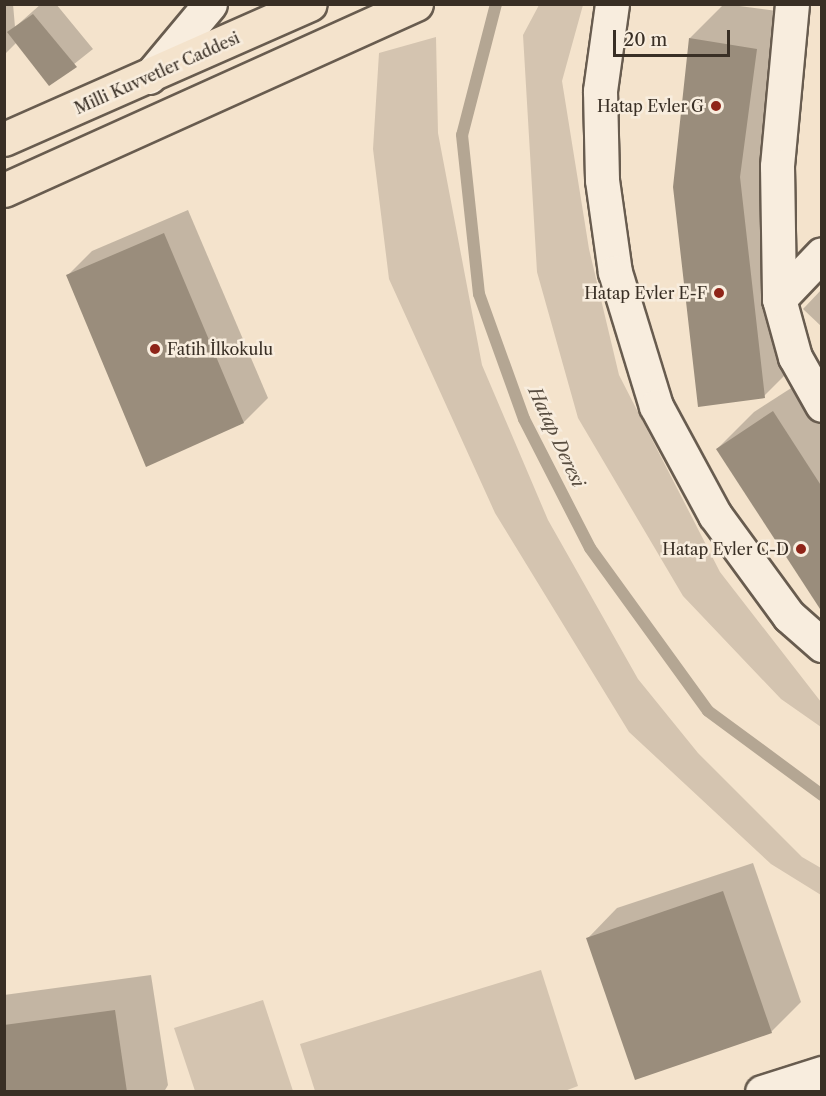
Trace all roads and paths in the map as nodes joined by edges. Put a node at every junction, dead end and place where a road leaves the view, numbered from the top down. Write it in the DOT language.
graph roads {
  1 [pos="210,4"];
  2 [pos="310,4"];
  3 [pos="416,4"];
  4 [pos="612,4"];
  5 [pos="792,4"];
  6 [pos="149,77"];
  7 [pos="4,140"];
  8 [pos="4,190"];
  9 [pos="822,254"];
  10 [pos="779,299"];
  11 [pos="822,405"];
  12 [pos="822,645"];
  13 [pos="822,1073"];
  14 [pos="762,1092"];
  1 -- 6 [label="street"];
  2 -- 6 [label="main road, Milli Kuvvetler Caddesi"];
  3 -- 8 [label="main road"];
  4 -- 12 [label="street"];
  5 -- 10 [label="street"];
  6 -- 7 [label="main road, Milli Kuvvetler Caddesi"];
  9 -- 10 [label="street"];
  10 -- 11 [label="street"];
  13 -- 14 [label="street"];
}
